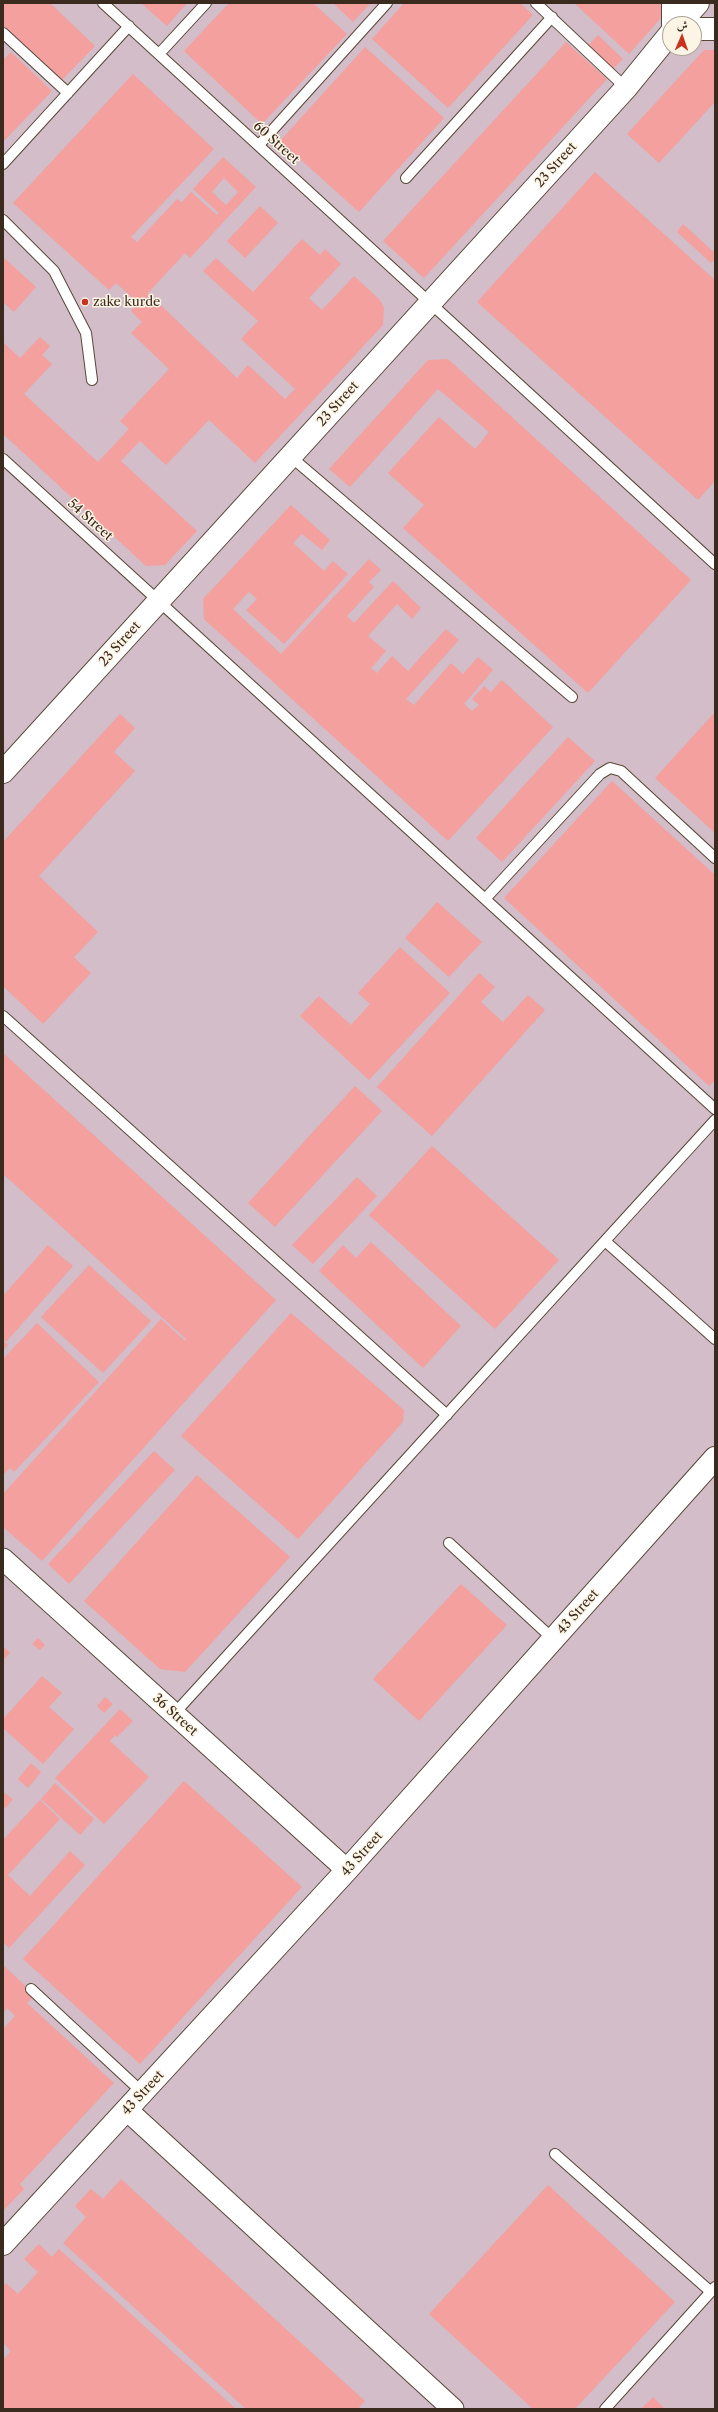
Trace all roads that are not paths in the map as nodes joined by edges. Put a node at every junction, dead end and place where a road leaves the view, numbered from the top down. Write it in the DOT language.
graph roads {
  1 [pos="103,3"];
  2 [pos="206,3"];
  3 [pos="387,3"];
  4 [pos="536,3"];
  5 [pos="673,3"];
  6 [pos="698,3"];
  7 [pos="673,16"];
  8 [pos="686,16"];
  9 [pos="552,17"];
  10 [pos="129,26"];
  11 [pos="702,29"];
  12 [pos="715,29"];
  13 [pos="3,33"];
  14 [pos="662,44"];
  15 [pos="159,54"];
  16 [pos="626,88"];
  17 [pos="68,93"];
  18 [pos="259,145"];
  19 [pos="3,164"];
  20 [pos="406,178"];
  21 [pos="3,220"];
  22 [pos="431,302"];
  23 [pos="92,380"];
  24 [pos="290,456"];
  25 [pos="3,459"];
  26 [pos="715,564"];
  27 [pos="159,600"];
  28 [pos="572,697"];
  29 [pos="3,772"];
  30 [pos="715,858"];
  31 [pos="485,899"];
  32 [pos="3,1016"];
  33 [pos="715,1109"];
  34 [pos="715,1120"];
  35 [pos="605,1241"];
  36 [pos="715,1339"];
  37 [pos="447,1415"];
  38 [pos="715,1458"];
  39 [pos="449,1543"];
  40 [pos="3,1559"];
  41 [pos="553,1639"];
  42 [pos="174,1714"];
  43 [pos="348,1870"];
  44 [pos="31,1989"];
  45 [pos="143,2093"];
  46 [pos="127,2110"];
  47 [pos="554,2154"];
  48 [pos="3,2244"];
  49 [pos="713,2290"];
  50 [pos="453,2409"];
  51 [pos="605,2409"];
  1 -- 10 [label="lane, 60 Street"];
  2 -- 15 [label="lane"];
  3 -- 18 [label="lane"];
  4 -- 9 [label="lane"];
  5 -- 7 [label="street"];
  6 -- 8 [label="street"];
  9 -- 16 [label="lane"];
  9 -- 20 [label="lane"];
  10 -- 15 [label="lane, 60 Street"];
  10 -- 17 [label="lane"];
  11 -- 12 [label="street"];
  13 -- 17 [label="lane"];
  14 -- 16 [label="street, 23 Street"];
  15 -- 18 [label="lane, 60 Street"];
  16 -- 22 [label="street, 23 Street"];
  17 -- 19 [label="lane"];
  18 -- 22 [label="lane, 60 Street"];
  21 -- 23 [label="lane"];
  22 -- 24 [label="street, 23 Street"];
  22 -- 26 [label="lane, 60 Street"];
  24 -- 27 [label="street, 23 Street"];
  24 -- 28 [label="lane"];
  25 -- 27 [label="lane, 54 Street"];
  27 -- 29 [label="street, 23 Street"];
  27 -- 31 [label="lane, 54 Street"];
  30 -- 31 [label="lane"];
  31 -- 33 [label="lane, 54 Street"];
  32 -- 37 [label="lane"];
  34 -- 35 [label="lane"];
  35 -- 36 [label="lane"];
  35 -- 37 [label="lane"];
  37 -- 42 [label="lane"];
  38 -- 41 [label="street, 43 Street"];
  39 -- 41 [label="lane"];
  40 -- 42 [label="street, 36 Street"];
  41 -- 43 [label="street, 43 Street"];
  42 -- 43 [label="street, 36 Street"];
  43 -- 45 [label="street, 43 Street"];
  44 -- 45 [label="lane"];
  45 -- 46 [label="street, 43 Street"];
  46 -- 48 [label="street, 43 Street"];
  46 -- 50 [label="street"];
  47 -- 49 [label="lane"];
  49 -- 51 [label="lane"];
}
